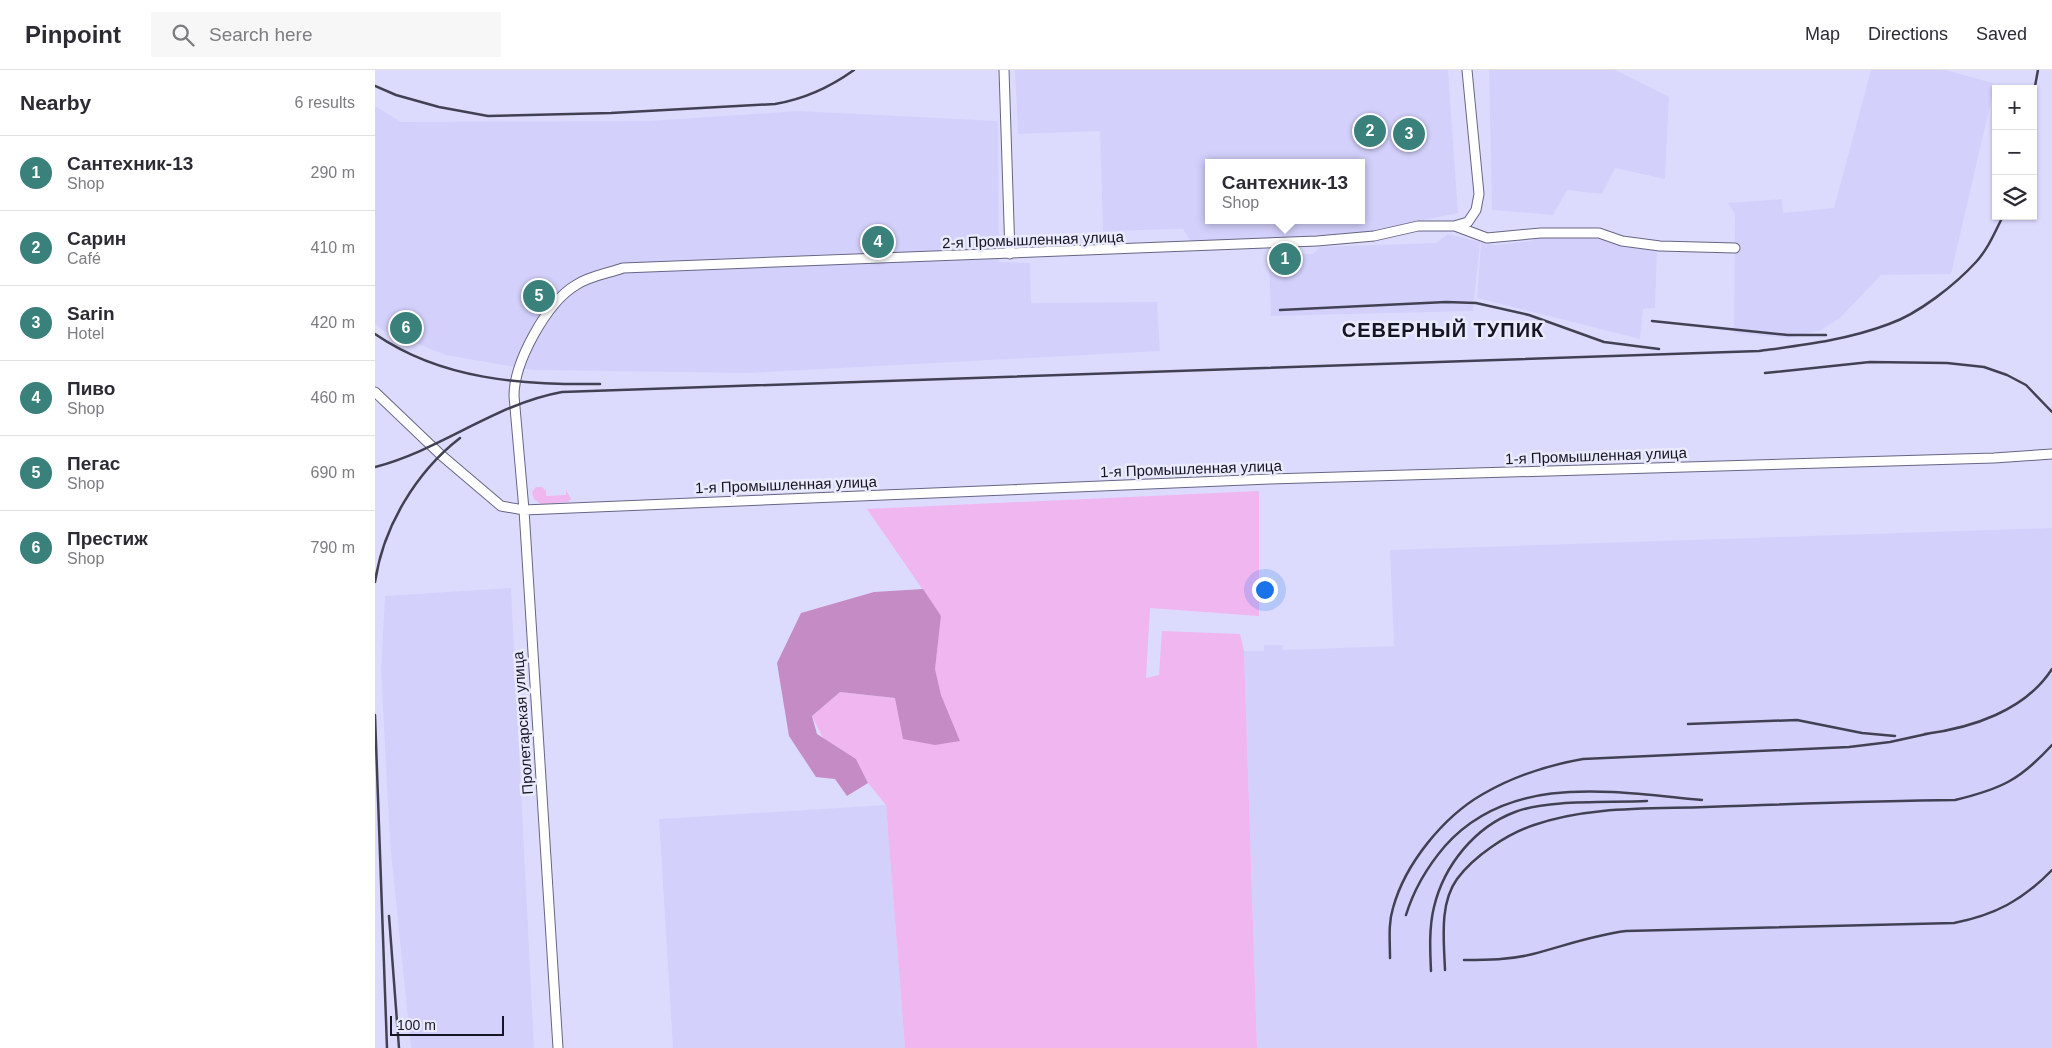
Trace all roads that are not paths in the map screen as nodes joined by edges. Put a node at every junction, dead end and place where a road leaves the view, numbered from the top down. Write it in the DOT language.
graph roads {
  1 [pos="1004,70"];
  2 [pos="1467,70"];
  3 [pos="1454,226"];
  4 [pos="1735,248"];
  5 [pos="1009,254"];
  6 [pos="375,392"];
  7 [pos="514,396"];
  8 [pos="2052,454"];
  9 [pos="523,510"];
  10 [pos="558,1048"];
  1 -- 5 [label="street"];
  2 -- 3 [label="street"];
  3 -- 4 [label="street"];
  3 -- 5 [label="street, 2-я Промышленная улица"];
  5 -- 7 [label="street, 2-я Промышленная улица"];
  6 -- 9 [label="street, 1-я Промышленная улица"];
  7 -- 9 [label="street, Пролетарская улица"];
  8 -- 9 [label="street, 1-я Промышленная улица"];
  9 -- 10 [label="street, Пролетарская улица"];
}
